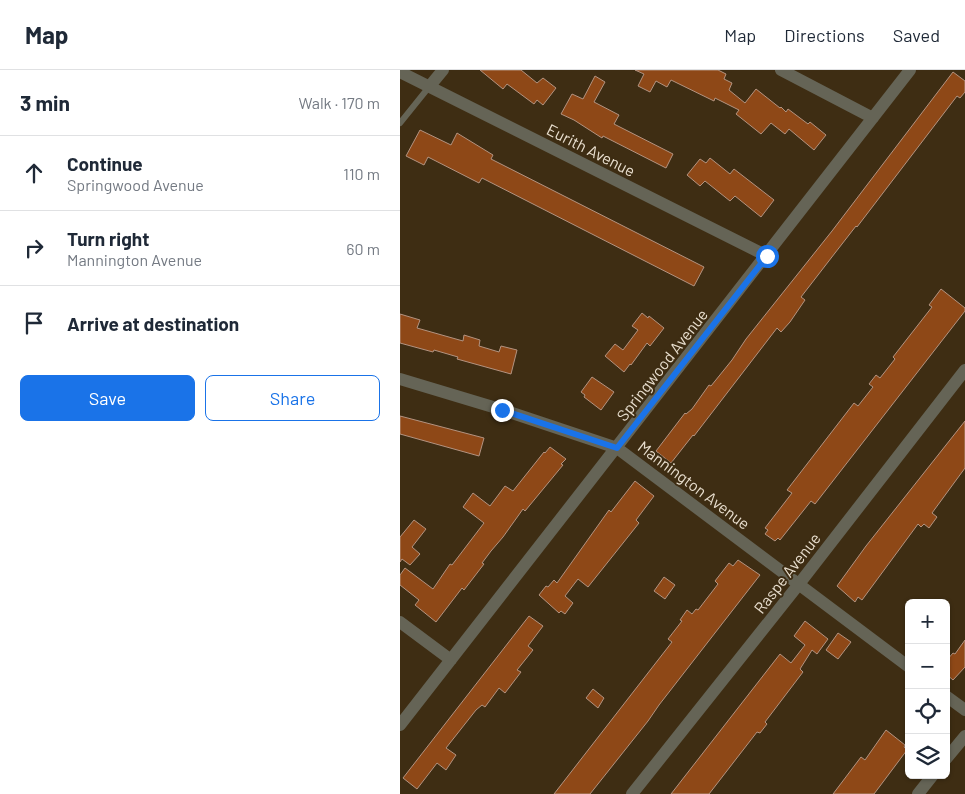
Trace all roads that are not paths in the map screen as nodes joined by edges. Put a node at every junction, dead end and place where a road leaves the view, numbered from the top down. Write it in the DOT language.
graph roads {
  1 [pos="443,70"];
  2 [pos="781,70"];
  3 [pos="910,70"];
  4 [pos="400,72"];
  5 [pos="429,87"];
  6 [pos="873,118"];
  7 [pos="400,123"];
  8 [pos="767,256"];
  9 [pos="965,370"];
  10 [pos="400,379"];
  11 [pos="617,448"];
  12 [pos="800,584"];
  13 [pos="400,622"];
  14 [pos="451,660"];
  15 [pos="905,664"];
  16 [pos="950,699"];
  17 [pos="965,710"];
  18 [pos="400,725"];
  19 [pos="965,736"];
  20 [pos="950,754"];
  21 [pos="930,779"];
  22 [pos="632,794"];
  23 [pos="918,794"];
  1 -- 5 [label="street"];
  2 -- 6 [label="street"];
  3 -- 6 [label="street, Springwood Avenue"];
  4 -- 5 [label="street, Eurith Avenue"];
  5 -- 7 [label="lane"];
  5 -- 8 [label="street, Eurith Avenue"];
  6 -- 8 [label="street, Springwood Avenue"];
  8 -- 11 [label="street, Springwood Avenue"];
  9 -- 12 [label="street, Raspe Avenue"];
  10 -- 11 [label="street, Mannington Avenue"];
  11 -- 12 [label="street, Mannington Avenue"];
  11 -- 14 [label="street, Springwood Avenue"];
  12 -- 15 [label="street, Mannington Avenue"];
  12 -- 22 [label="street, Raspe Avenue"];
  13 -- 14 [label="street"];
  14 -- 18 [label="street, Springwood Avenue"];
  16 -- 17 [label="street"];
  19 -- 20 [label="street"];
  21 -- 23 [label="street"];
}
